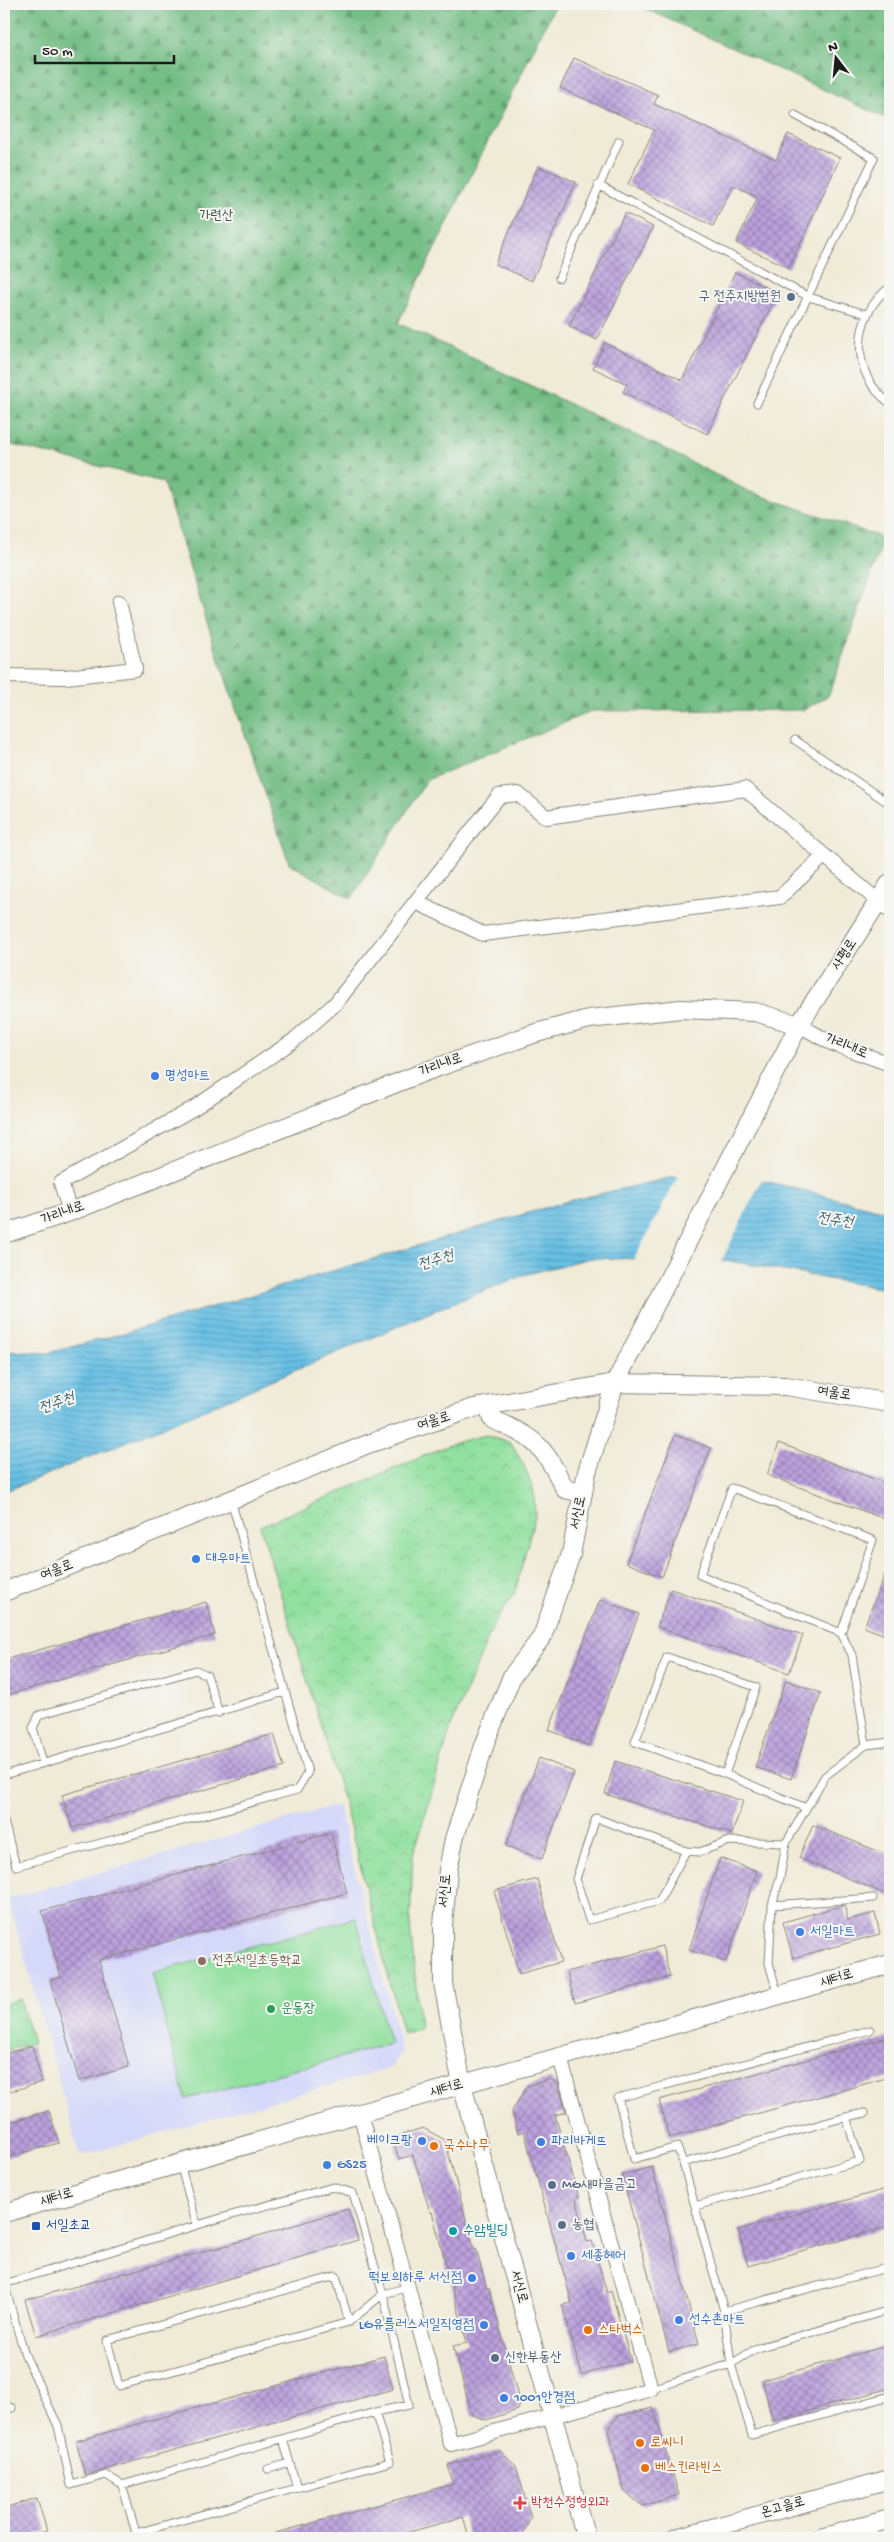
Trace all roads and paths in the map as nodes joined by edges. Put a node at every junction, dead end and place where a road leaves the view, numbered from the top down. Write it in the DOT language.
graph roads {
  1 [pos="795,116"];
  2 [pos="619,141"];
  3 [pos="598,185"];
  4 [pos="559,278"];
  5 [pos="890,287"];
  6 [pos="809,297"];
  7 [pos="866,314"];
  8 [pos="757,403"];
  9 [pos="890,403"];
  10 [pos="119,602"];
  11 [pos="4,676"];
  12 [pos="795,740"];
  13 [pos="890,804"];
  14 [pos="824,856"];
  15 [pos="890,883"];
  16 [pos="416,902"];
  17 [pos="885,907"];
  18 [pos="799,1025"];
  19 [pos="779,1062"];
  20 [pos="890,1064"];
  21 [pos="70,1212"];
  22 [pos="4,1234"];
  23 [pos="615,1383"];
  24 [pos="890,1403"];
  25 [pos="488,1406"];
  26 [pos="583,1493"];
  27 [pos="231,1500"];
  28 [pos="4,1592"];
  29 [pos="841,1633"];
  30 [pos="285,1692"];
  31 [pos="219,1713"];
  32 [pos="890,1742"];
  33 [pos="866,1745"];
  34 [pos="43,1763"];
  35 [pos="725,1774"];
  36 [pos="4,1775"];
  37 [pos="806,1808"];
  38 [pos="4,1822"];
  39 [pos="786,1843"];
  40 [pos="686,1851"];
  41 [pos="873,1898"];
  42 [pos="772,1904"];
  43 [pos="890,1964"];
  44 [pos="778,1996"];
  45 [pos="870,2030"];
  46 [pos="560,2057"];
  47 [pos="462,2085"];
  48 [pos="360,2113"];
  49 [pos="865,2113"];
  50 [pos="846,2117"];
  51 [pos="684,2163"];
  52 [pos="180,2164"];
  53 [pos="695,2206"];
  54 [pos="4,2213"];
  55 [pos="197,2225"];
  56 [pos="890,2267"];
  57 [pos="410,2287"];
  58 [pos="383,2294"];
  59 [pos="890,2310"];
  60 [pos="724,2311"];
  61 [pos="349,2322"];
  62 [pos="731,2364"];
  63 [pos="651,2389"];
  64 [pos="890,2396"];
  65 [pos="4,2405"];
  66 [pos="12,2408"];
  67 [pos="375,2412"];
  68 [pos="554,2417"];
  69 [pos="283,2438"];
  70 [pos="290,2462"];
  71 [pos="268,2469"];
  72 [pos="890,2479"];
  73 [pos="122,2484"];
  74 [pos="297,2488"];
  75 [pos="890,2519"];
  76 [pos="586,2538"];
  77 [pos="676,2538"];
  78 [pos="821,2538"];
  1 -- 6 [label="lane"];
  2 -- 3 [label="lane"];
  3 -- 4 [label="lane"];
  3 -- 6 [label="lane"];
  5 -- 7 [label="lane"];
  6 -- 7 [label="lane"];
  6 -- 8 [label="lane"];
  7 -- 9 [label="lane"];
  10 -- 11 [label="street"];
  12 -- 13 [label="lane"];
  14 -- 16 [label="street"];
  14 -- 16 [label="street"];
  14 -- 17 [label="street"];
  15 -- 17 [label="street, 사평로"];
  16 -- 21 [label="street"];
  17 -- 18 [label="street, 사평로"];
  18 -- 19 [label="street, 사평로"];
  18 -- 20 [label="street, 가리내로"];
  18 -- 21 [label="street, 가리내로"];
  19 -- 23 [label="street, 서신로"];
  21 -- 22 [label="street, 가리내로"];
  23 -- 24 [label="street, 여울로"];
  23 -- 25 [label="street, 여울로"];
  23 -- 26 [label="street, 서신로"];
  25 -- 26 [label="street"];
  25 -- 27 [label="street, 여울로"];
  26 -- 47 [label="street, 서신로"];
  27 -- 28 [label="street, 여울로"];
  27 -- 30 [label="lane"];
  29 -- 29 [label="lane"];
  29 -- 33 [label="lane"];
  30 -- 31 [label="lane"];
  30 -- 38 [label="lane"];
  31 -- 34 [label="lane"];
  31 -- 34 [label="lane"];
  32 -- 33 [label="lane"];
  33 -- 37 [label="lane"];
  34 -- 36 [label="lane"];
  35 -- 35 [label="lane"];
  35 -- 37 [label="lane"];
  37 -- 39 [label="lane"];
  39 -- 40 [label="lane"];
  39 -- 42 [label="lane"];
  40 -- 40 [label="lane"];
  41 -- 42 [label="lane"];
  42 -- 44 [label="lane"];
  43 -- 44 [label="street, 새터로"];
  44 -- 46 [label="street, 새터로"];
  45 -- 51 [label="lane"];
  46 -- 47 [label="street, 새터로"];
  46 -- 63 [label="street"];
  47 -- 48 [label="street, 새터로"];
  47 -- 68 [label="street, 서신로"];
  48 -- 52 [label="street, 새터로"];
  48 -- 57 [label="street"];
  49 -- 50 [label="lane"];
  50 -- 51 [label="lane"];
  50 -- 53 [label="lane"];
  51 -- 53 [label="lane"];
  52 -- 54 [label="street, 새터로"];
  52 -- 55 [label="lane"];
  53 -- 60 [label="lane"];
  55 -- 58 [label="lane"];
  55 -- 73 [label="lane"];
  56 -- 60 [label="lane"];
  57 -- 58 [label="lane"];
  57 -- 68 [label="street"];
  58 -- 61 [label="lane"];
  58 -- 67 [label="lane"];
  59 -- 62 [label="lane"];
  60 -- 62 [label="lane"];
  61 -- 61 [label="lane"];
  62 -- 63 [label="lane"];
  62 -- 64 [label="lane"];
  63 -- 68 [label="street"];
  65 -- 66 [label="lane"];
  67 -- 69 [label="lane"];
  67 -- 74 [label="lane"];
  68 -- 76 [label="street, 서신로"];
  69 -- 70 [label="lane"];
  69 -- 73 [label="lane"];
  70 -- 71 [label="lane"];
  70 -- 74 [label="lane"];
  72 -- 77 [label="street, 온고을로"];
  73 -- 74 [label="lane"];
  75 -- 78 [label="street"];
}
